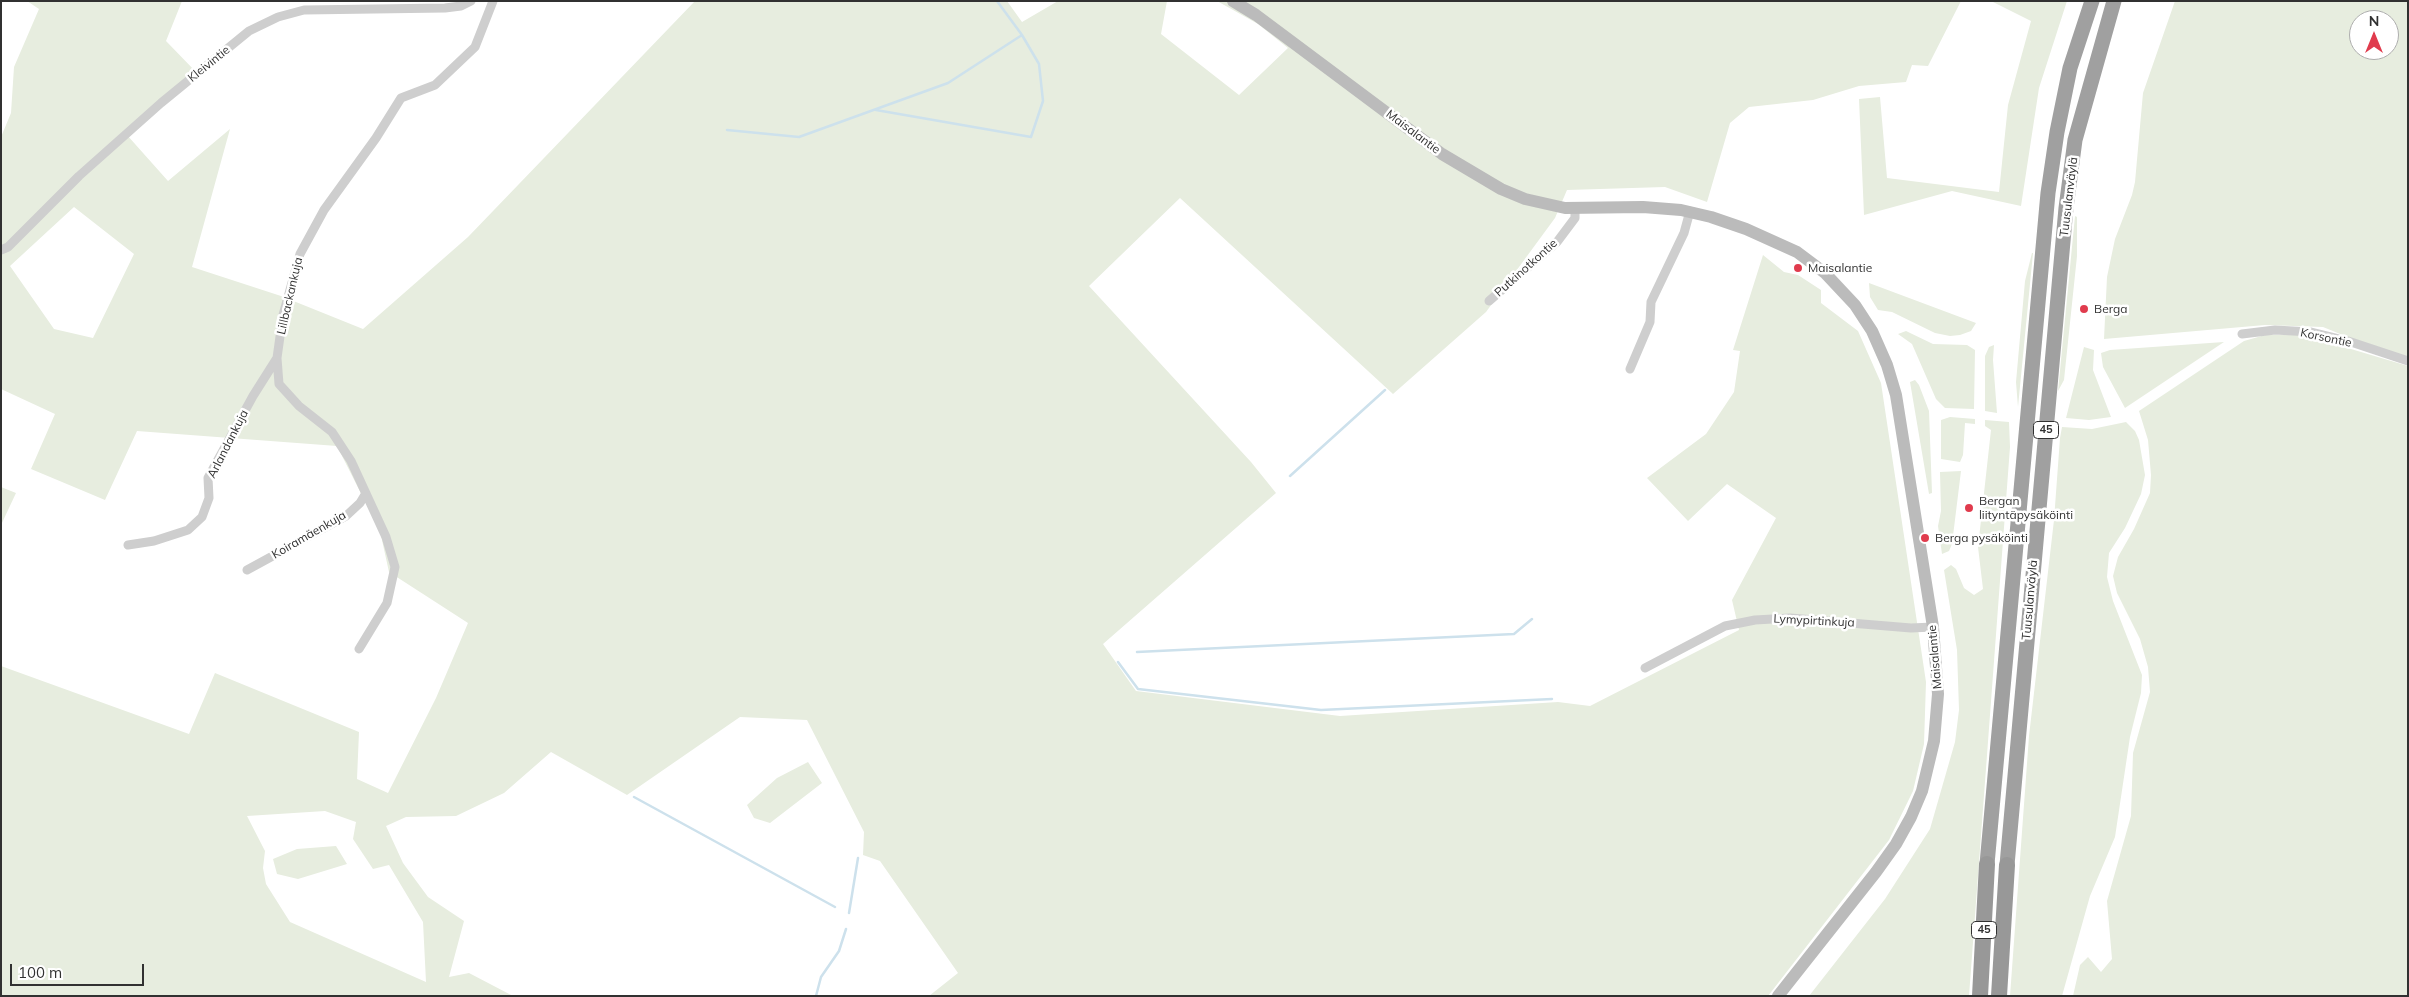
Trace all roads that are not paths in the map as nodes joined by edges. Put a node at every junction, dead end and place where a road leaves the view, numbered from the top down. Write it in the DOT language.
graph roads {
  1 [pos="471,1"];
  2 [pos="493,1"];
  3 [pos="1233,1"];
  4 [pos="2092,1"];
  5 [pos="2114,1"];
  6 [pos="332,6"];
  7 [pos="1575,209"];
  8 [pos="1690,211"];
  9 [pos="1,250"];
  10 [pos="1489,301"];
  11 [pos="2242,334"];
  12 [pos="277,358"];
  13 [pos="2408,361"];
  14 [pos="1630,369"];
  15 [pos="366,493"];
  16 [pos="128,545"];
  17 [pos="248,570"];
  18 [pos="1933,627"];
  19 [pos="359,649"];
  20 [pos="1646,668"];
  21 [pos="1987,864"];
  22 [pos="2007,864"];
  23 [pos="1778,996"];
  24 [pos="1980,996"];
  25 [pos="1999,996"];
  1 -- 6 [label="street, Kleivintie"];
  2 -- 12 [label="street, Lillbackankuja"];
  3 -- 7 [label="main road, Maisalantie"];
  4 -- 21 [label="highway, Tuusulanväylä / 45"];
  5 -- 22 [label="highway, Tuusulanväylä / 45"];
  6 -- 9 [label="street, Kleivintie"];
  7 -- 8 [label="main road, Maisalantie"];
  7 -- 10 [label="street, Putkinotkontie"];
  8 -- 14 [label="street"];
  8 -- 18 [label="main road, Maisalantie"];
  11 -- 13 [label="street, Korsontie"];
  12 -- 15 [label="street, Lillbackankuja"];
  12 -- 16 [label="street, Arlandankuja"];
  15 -- 17 [label="street, Koiramäenkuja"];
  15 -- 19 [label="street, Lillbackankuja"];
  18 -- 20 [label="street, Lymypirtinkuja"];
  18 -- 23 [label="main road, Maisalantie"];
  21 -- 24 [label="highway, Tuusulanväylä / 45"];
  22 -- 25 [label="highway, Tuusulanväylä / 45"];
}
